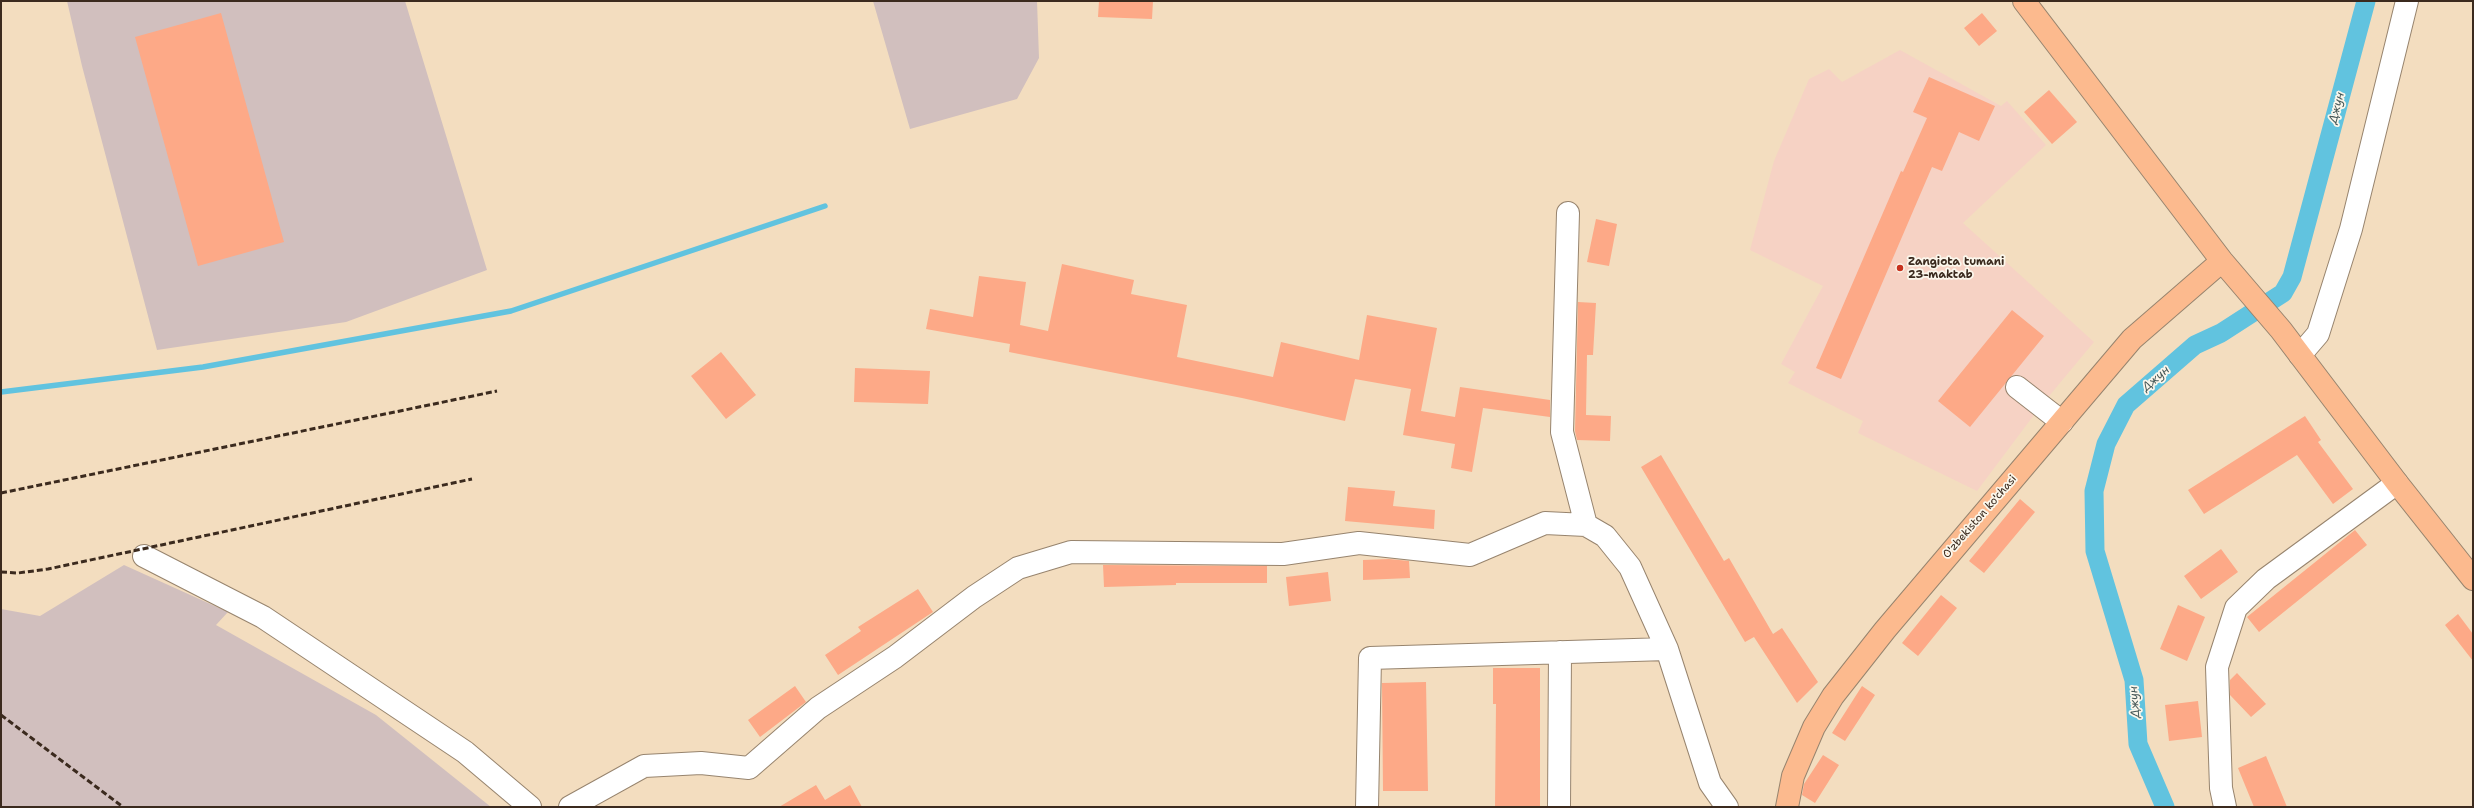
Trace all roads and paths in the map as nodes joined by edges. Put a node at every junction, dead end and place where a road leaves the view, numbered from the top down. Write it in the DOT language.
graph roads {
  1 [pos="2024,1"];
  2 [pos="2407,1"];
  3 [pos="1568,213"];
  4 [pos="2222,261"];
  5 [pos="2300,355"];
  6 [pos="2017,387"];
  7 [pos="2062,422"];
  8 [pos="2397,483"];
  9 [pos="1586,525"];
  10 [pos="144,556"];
  11 [pos="2473,579"];
  12 [pos="1668,649"];
  13 [pos="1560,652"];
  14 [pos="530,807"];
  15 [pos="570,807"];
  16 [pos="1367,807"];
  17 [pos="1559,807"];
  18 [pos="1727,807"];
  19 [pos="1787,807"];
  20 [pos="2225,807"];
  1 -- 4 [label="main road"];
  2 -- 5 [label="street"];
  3 -- 9 [label="street"];
  4 -- 5 [label="main road"];
  4 -- 7 [label="main road, O'zbekiston ko'chasi"];
  5 -- 8 [label="main road"];
  6 -- 7 [label="street"];
  7 -- 19 [label="main road, O'zbekiston ko'chasi"];
  8 -- 11 [label="main road"];
  8 -- 20 [label="street"];
  9 -- 12 [label="street"];
  9 -- 15 [label="street"];
  10 -- 14 [label="street"];
  12 -- 13 [label="street"];
  12 -- 18 [label="street"];
  13 -- 16 [label="street"];
  13 -- 17 [label="street"];
}
